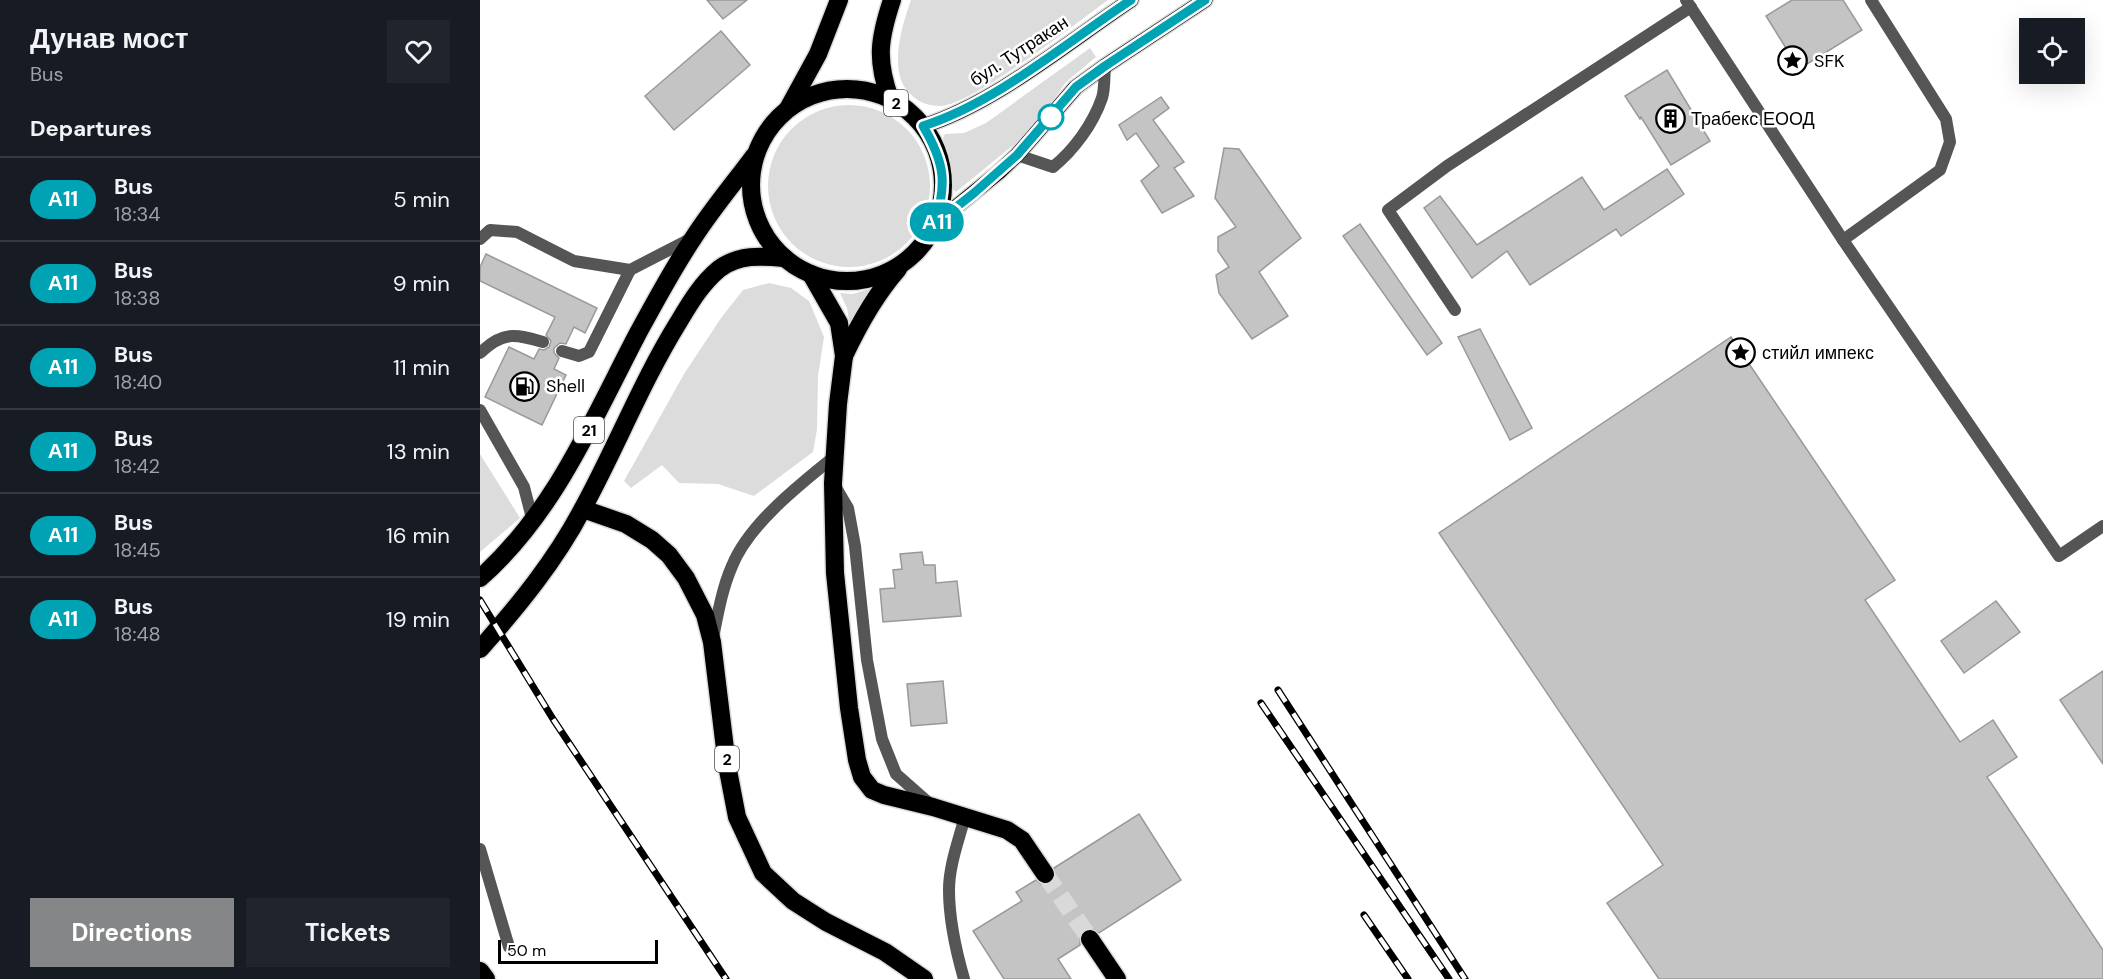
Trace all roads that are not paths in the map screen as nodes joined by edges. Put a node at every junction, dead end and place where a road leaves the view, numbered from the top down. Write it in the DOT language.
graph roads {
  1 [pos="839,0"];
  2 [pos="892,0"];
  3 [pos="1131,0"];
  4 [pos="1205,0"];
  5 [pos="1871,0"];
  6 [pos="1688,4"];
  7 [pos="1105,66"];
  8 [pos="890,99"];
  9 [pos="789,108"];
  10 [pos="923,126"];
  11 [pos="755,155"];
  12 [pos="1017,155"];
  13 [pos="935,224"];
  14 [pos="693,237"];
  15 [pos="480,239"];
  16 [pos="1843,240"];
  17 [pos="784,258"];
  18 [pos="906,261"];
  19 [pos="630,270"];
  20 [pos="811,274"];
  21 [pos="1455,310"];
  22 [pos="543,342"];
  23 [pos="562,351"];
  24 [pos="480,353"];
  25 [pos="844,356"];
  26 [pos="480,410"];
  27 [pos="835,456"];
  28 [pos="833,483"];
  29 [pos="583,508"];
  30 [pos="533,522"];
  31 [pos="2103,526"];
  32 [pos="480,578"];
  33 [pos="712,642"];
  34 [pos="480,649"];
  35 [pos="933,807"];
  36 [pos="965,816"];
  37 [pos="480,849"];
  38 [pos="1045,874"];
  39 [pos="1090,939"];
  40 [pos="509,946"];
  41 [pos="480,971"];
  42 [pos="486,979"];
  43 [pos="924,979"];
  44 [pos="964,979"];
  45 [pos="1117,979"];
  1 -- 9 [label="highway, 2"];
  2 -- 8 [label="highway, 2"];
  3 -- 10 [label="main road, бул. Тутракан"];
  4 -- 7 [label="main road"];
  5 -- 16 [label="street"];
  6 -- 16 [label="street"];
  6 -- 21 [label="street"];
  7 -- 12 [label="main road"];
  7 -- 12 [label="street"];
  8 -- 9 [label="highway, 2"];
  8 -- 10 [label="highway, 2"];
  9 -- 11 [label="highway, 2"];
  10 -- 13 [label="highway, 2"];
  11 -- 14 [label="highway, 21"];
  11 -- 17 [label="highway, 2"];
  12 -- 13 [label="main road"];
  13 -- 18 [label="highway, 2"];
  14 -- 19 [label="street"];
  14 -- 30 [label="highway, 21"];
  15 -- 19 [label="street"];
  16 -- 31 [label="street"];
  17 -- 20 [label="highway, 2"];
  17 -- 29 [label="highway, 2"];
  18 -- 20 [label="highway, 2"];
  18 -- 25 [label="highway"];
  19 -- 23 [label="street"];
  20 -- 25 [label="highway, 2"];
  22 -- 24 [label="street"];
  25 -- 27 [label="highway, 2"];
  26 -- 30 [label="street"];
  27 -- 28 [label="highway, 2"];
  27 -- 33 [label="street"];
  28 -- 35 [label="street"];
  28 -- 35 [label="highway, 2"];
  29 -- 33 [label="highway, 2"];
  29 -- 34 [label="highway, 2"];
  30 -- 32 [label="highway, 21"];
  33 -- 43 [label="highway, 2"];
  35 -- 36 [label="highway, 2"];
  36 -- 38 [label="highway, 2"];
  36 -- 44 [label="street"];
  37 -- 40 [label="street"];
  39 -- 45 [label="highway"];
  41 -- 42 [label="highway"];
}
